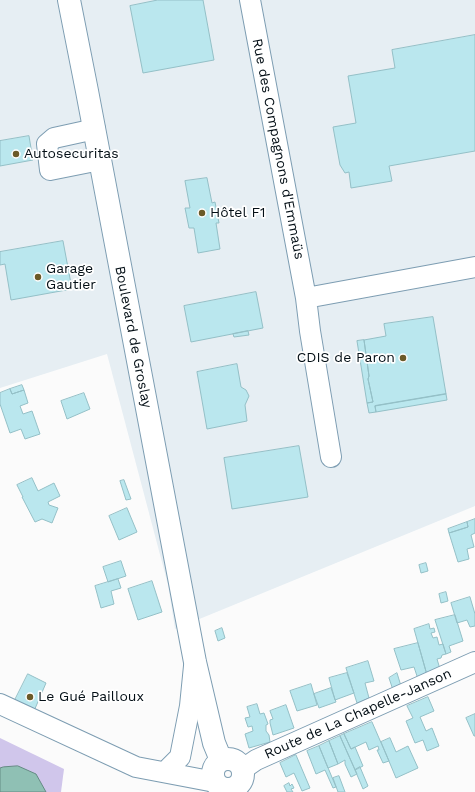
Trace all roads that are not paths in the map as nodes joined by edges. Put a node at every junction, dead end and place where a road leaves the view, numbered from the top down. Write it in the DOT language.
graph roads {
  1 [pos="250,0"];
  2 [pos="71,4"];
  3 [pos="94,129"];
  4 [pos="100,160"];
  5 [pos="475,267"];
  6 [pos="306,298"];
  7 [pos="331,457"];
  8 [pos="194,662"];
  9 [pos="475,662"];
  10 [pos="0,704"];
  11 [pos="165,772"];
  12 [pos="233,785"];
  1 -- 6 [label="street, Rue des Compagnons d'Emmaüs"];
  2 -- 3 [label="main road, Boulevard de Groslay"];
  3 -- 4 [label="main road, Boulevard de Groslay"];
  3 -- 4 [label="street"];
  4 -- 8 [label="main road, Boulevard de Groslay"];
  5 -- 6 [label="street"];
  6 -- 7 [label="street, Rue des Compagnons d'Emmaüs"];
  8 -- 11 [label="street, Boulevard de Groslay"];
  8 -- 12 [label="main road, Boulevard de Groslay"];
  9 -- 12 [label="street, Route de La Chapelle-Janson"];
  10 -- 11 [label="street"];
  11 -- 12 [label="street"];
}
